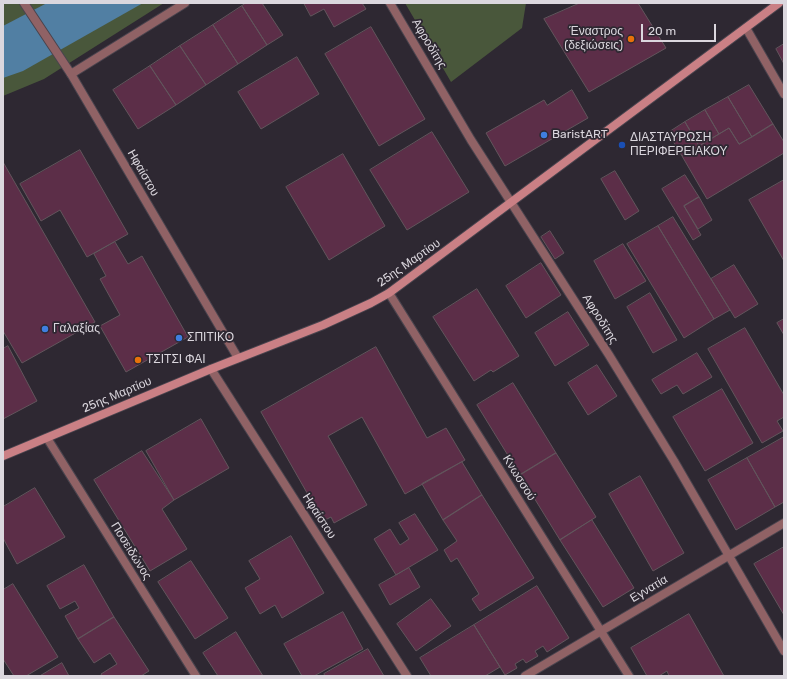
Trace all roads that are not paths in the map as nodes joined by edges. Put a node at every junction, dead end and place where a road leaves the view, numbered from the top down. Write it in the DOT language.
graph roads {
  1 [pos="24,3"];
  2 [pos="185,3"];
  3 [pos="390,3"];
  4 [pos="779,3"];
  5 [pos="746,28"];
  6 [pos="69,70"];
  7 [pos="784,94"];
  8 [pos="511,202"];
  9 [pos="389,292"];
  10 [pos="238,358"];
  11 [pos="211,368"];
  12 [pos="47,438"];
  13 [pos="3,456"];
  14 [pos="784,523"];
  15 [pos="730,555"];
  16 [pos="601,632"];
  17 [pos="784,651"];
  18 [pos="196,676"];
  19 [pos="407,676"];
  20 [pos="525,676"];
  21 [pos="629,676"];
  1 -- 6 [label="street, Ηφαίστου"];
  2 -- 6 [label="street"];
  3 -- 8 [label="street, Αφροδίτης"];
  4 -- 5 [label="main road, 25ης Μαρτίου"];
  5 -- 7 [label="street"];
  5 -- 8 [label="main road, 25ης Μαρτίου"];
  6 -- 10 [label="street, Ηφαίστου"];
  8 -- 9 [label="main road, 25ης Μαρτίου"];
  8 -- 15 [label="street, Αφροδίτης"];
  9 -- 10 [label="main road, 25ης Μαρτίου"];
  9 -- 16 [label="street, Κνωσσού"];
  10 -- 11 [label="main road, 25ης Μαρτίου"];
  11 -- 12 [label="main road, 25ης Μαρτίου"];
  11 -- 19 [label="street, Ηφαίστου"];
  12 -- 13 [label="main road, 25ης Μαρτίου"];
  12 -- 18 [label="street, Ποσειδώνος"];
  14 -- 15 [label="street, Εγνατία"];
  15 -- 16 [label="street, Εγνατία"];
  15 -- 17 [label="street, Αφροδίτης"];
  16 -- 20 [label="street, Εγνατία"];
  16 -- 21 [label="street, Κνωσσού"];
}
